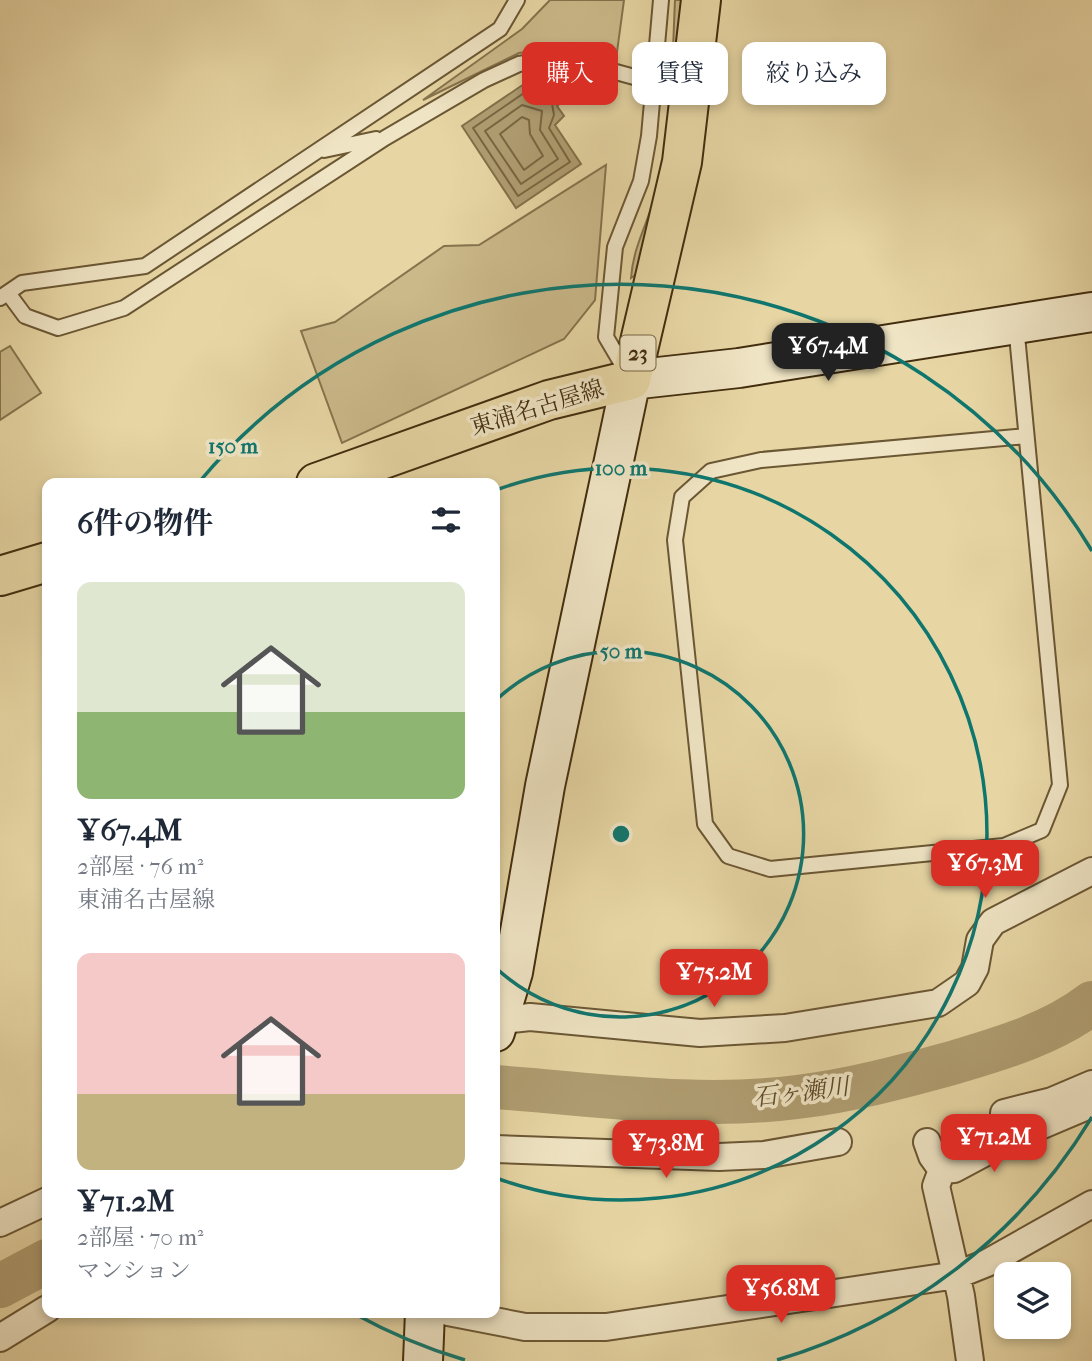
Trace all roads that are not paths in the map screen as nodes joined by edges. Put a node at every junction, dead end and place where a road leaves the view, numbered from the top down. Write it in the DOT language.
graph roads {
  1 [pos="517,0"];
  2 [pos="661,0"];
  3 [pos="701,0"];
  4 [pos="658,42"];
  5 [pos="632,76"];
  6 [pos="653,105"];
  7 [pos="385,138"];
  8 [pos="316,152"];
  9 [pos="4,295"];
  10 [pos="1092,312"];
  11 [pos="1016,324"];
  12 [pos="631,380"];
  13 [pos="1026,436"];
  14 [pos="330,478"];
  15 [pos="42,563"];
  16 [pos="0,576"];
  17 [pos="1092,871"];
  18 [pos="500,1011"];
  19 [pos="500,1024"];
  20 [pos="1092,1084"];
  21 [pos="1092,1104"];
  22 [pos="1004,1112"];
  23 [pos="838,1142"];
  24 [pos="927,1142"];
  25 [pos="500,1149"];
  26 [pos="942,1170"];
  27 [pos="42,1203"];
  28 [pos="1092,1204"];
  29 [pos="0,1223"];
  30 [pos="957,1275"];
  31 [pos="42,1312"];
  32 [pos="425,1318"];
  33 [pos="479,1318"];
  34 [pos="0,1338"];
  35 [pos="423,1361"];
  36 [pos="970,1361"];
  1 -- 8 [label="lane"];
  2 -- 4 [label="lane"];
  3 -- 12 [label="main road, 東浦名古屋線 / 23"];
  5 -- 7 [label="lane"];
  6 -- 12 [label="lane"];
  7 -- 8 [label="lane"];
  7 -- 9 [label="lane"];
  8 -- 9 [label="lane"];
  10 -- 11 [label="street"];
  11 -- 12 [label="street"];
  11 -- 13 [label="lane"];
  12 -- 14 [label="main road, 東浦名古屋線 / 23"];
  12 -- 18 [label="street"];
  13 -- 13 [label="lane"];
  15 -- 16 [label="main road"];
  17 -- 19 [label="street"];
  20 -- 22 [label="street"];
  21 -- 26 [label="street"];
  23 -- 25 [label="street"];
  24 -- 26 [label="street"];
  26 -- 30 [label="street"];
  27 -- 29 [label="street"];
  28 -- 30 [label="street"];
  30 -- 33 [label="street"];
  30 -- 36 [label="street"];
  31 -- 34 [label="street"];
  32 -- 35 [label="street"];
}
